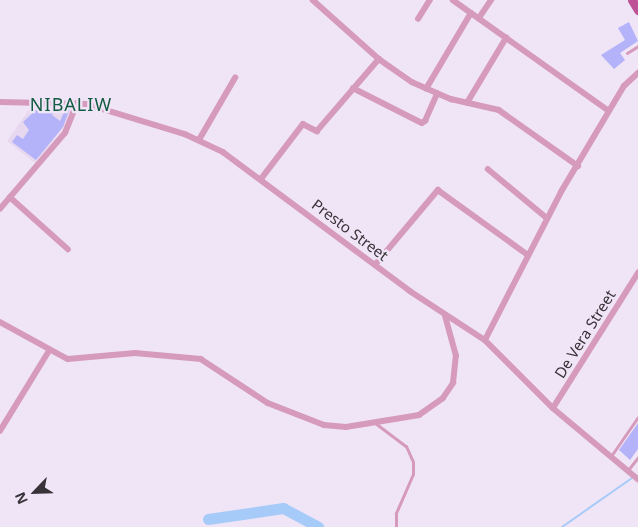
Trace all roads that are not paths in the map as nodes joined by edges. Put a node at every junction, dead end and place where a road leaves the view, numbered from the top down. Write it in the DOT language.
graph roads {
  1 [pos="313,0"];
  2 [pos="430,0"];
  3 [pos="453,0"];
  4 [pos="490,0"];
  5 [pos="632,0"];
  6 [pos="638,10"];
  7 [pos="471,13"];
  8 [pos="479,18"];
  9 [pos="418,19"];
  10 [pos="506,38"];
  11 [pos="638,46"];
  12 [pos="627,53"];
  13 [pos="379,59"];
  14 [pos="638,73"];
  15 [pos="235,78"];
  16 [pos="353,88"];
  17 [pos="426,89"];
  18 [pos="437,94"];
  19 [pos="0,102"];
  20 [pos="77,103"];
  21 [pos="467,103"];
  22 [pos="609,111"];
  23 [pos="199,140"];
  24 [pos="578,166"];
  25 [pos="488,169"];
  26 [pos="260,179"];
  27 [pos="10,197"];
  28 [pos="0,209"];
  29 [pos="547,218"];
  30 [pos="68,249"];
  31 [pos="528,255"];
  32 [pos="375,265"];
  33 [pos="638,273"];
  34 [pos="445,316"];
  35 [pos="0,322"];
  36 [pos="485,340"];
  37 [pos="49,350"];
  38 [pos="553,408"];
  39 [pos="638,417"];
  40 [pos="374,422"];
  41 [pos="0,431"];
  42 [pos="611,456"];
  43 [pos="638,456"];
  44 [pos="629,471"];
  45 [pos="638,479"];
  46 [pos="396,527"];
  1 -- 13 [label="street"];
  2 -- 9 [label="street"];
  3 -- 7 [label="street"];
  4 -- 8 [label="street"];
  5 -- 6 [label="main road"];
  7 -- 8 [label="street"];
  7 -- 17 [label="street"];
  8 -- 10 [label="street"];
  10 -- 21 [label="street"];
  10 -- 22 [label="street"];
  11 -- 12 [label="lane"];
  13 -- 16 [label="street"];
  13 -- 17 [label="street"];
  14 -- 22 [label="street"];
  15 -- 23 [label="street"];
  16 -- 18 [label="street"];
  16 -- 26 [label="street"];
  17 -- 18 [label="street"];
  18 -- 21 [label="street"];
  19 -- 20 [label="street, Presto Street"];
  20 -- 23 [label="street, Presto Street"];
  20 -- 27 [label="street"];
  21 -- 24 [label="street"];
  22 -- 24 [label="street"];
  23 -- 26 [label="street, Presto Street"];
  24 -- 29 [label="street"];
  25 -- 29 [label="street"];
  26 -- 32 [label="street, Presto Street"];
  27 -- 28 [label="street"];
  27 -- 30 [label="street"];
  29 -- 31 [label="street"];
  31 -- 32 [label="street"];
  31 -- 36 [label="street"];
  32 -- 34 [label="street, Presto Street"];
  33 -- 38 [label="street, De Vera Street"];
  34 -- 36 [label="street, Presto Street"];
  34 -- 40 [label="street"];
  35 -- 37 [label="street"];
  36 -- 38 [label="street, Presto Street"];
  37 -- 40 [label="street"];
  37 -- 41 [label="street"];
  38 -- 42 [label="street, Presto Street"];
  39 -- 42 [label="lane"];
  40 -- 46 [label="lane"];
  42 -- 44 [label="street, Presto Street"];
  43 -- 44 [label="lane"];
  44 -- 45 [label="street, Presto Street"];
}
